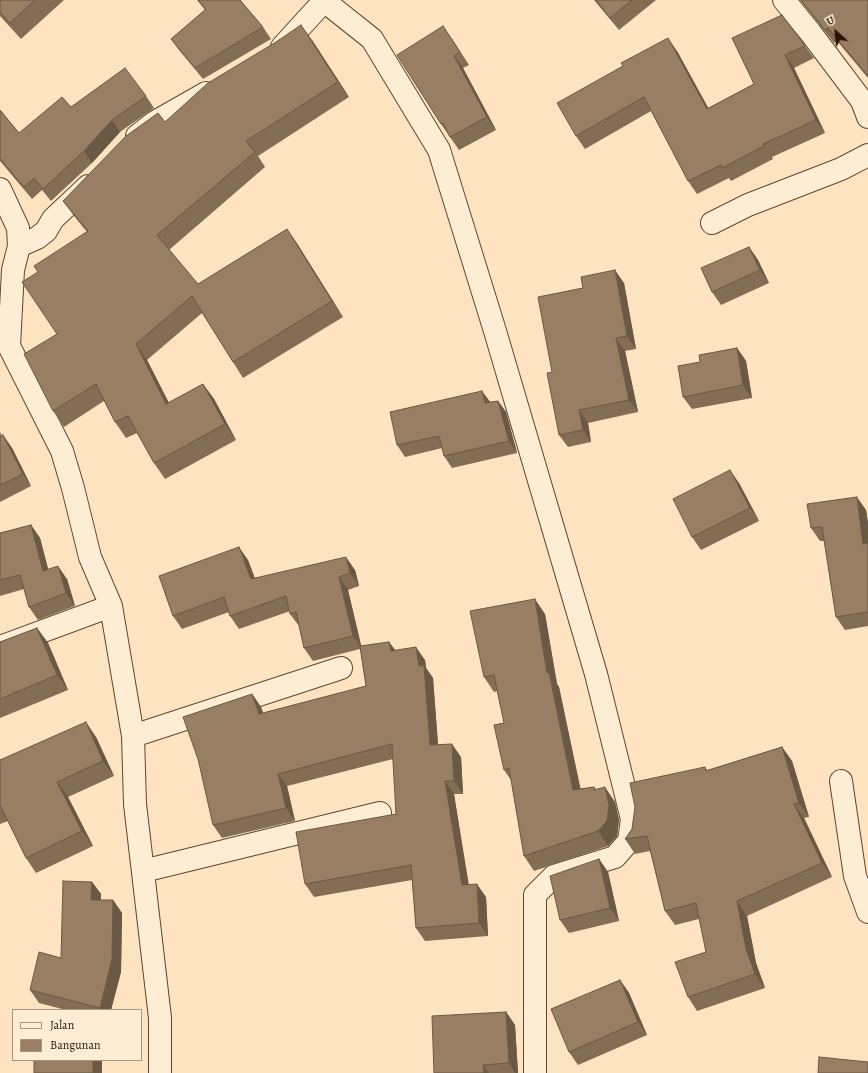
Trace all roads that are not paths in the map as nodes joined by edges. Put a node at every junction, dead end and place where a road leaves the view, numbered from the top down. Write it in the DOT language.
graph roads {
  1 [pos="784,0"];
  2 [pos="323,1"];
  3 [pos="268,55"];
  4 [pos="221,84"];
  5 [pos="868,117"];
  6 [pos="122,148"];
  7 [pos="868,155"];
  8 [pos="101,172"];
  9 [pos="0,189"];
  10 [pos="712,223"];
  11 [pos="19,246"];
  12 [pos="111,606"];
  13 [pos="0,647"];
  14 [pos="341,668"];
  15 [pos="133,736"];
  16 [pos="841,781"];
  17 [pos="380,812"];
  18 [pos="143,871"];
  19 [pos="868,912"];
  20 [pos="160,1073"];
  21 [pos="535,1073"];
  1 -- 5 [label="street"];
  2 -- 3 [label="street"];
  2 -- 21 [label="street"];
  4 -- 6 [label="street"];
  7 -- 10 [label="street"];
  8 -- 11 [label="street"];
  9 -- 11 [label="street"];
  11 -- 12 [label="street"];
  12 -- 13 [label="street"];
  12 -- 15 [label="street"];
  14 -- 15 [label="street"];
  15 -- 18 [label="street"];
  16 -- 19 [label="street"];
  17 -- 18 [label="street"];
  18 -- 20 [label="street"];
}
